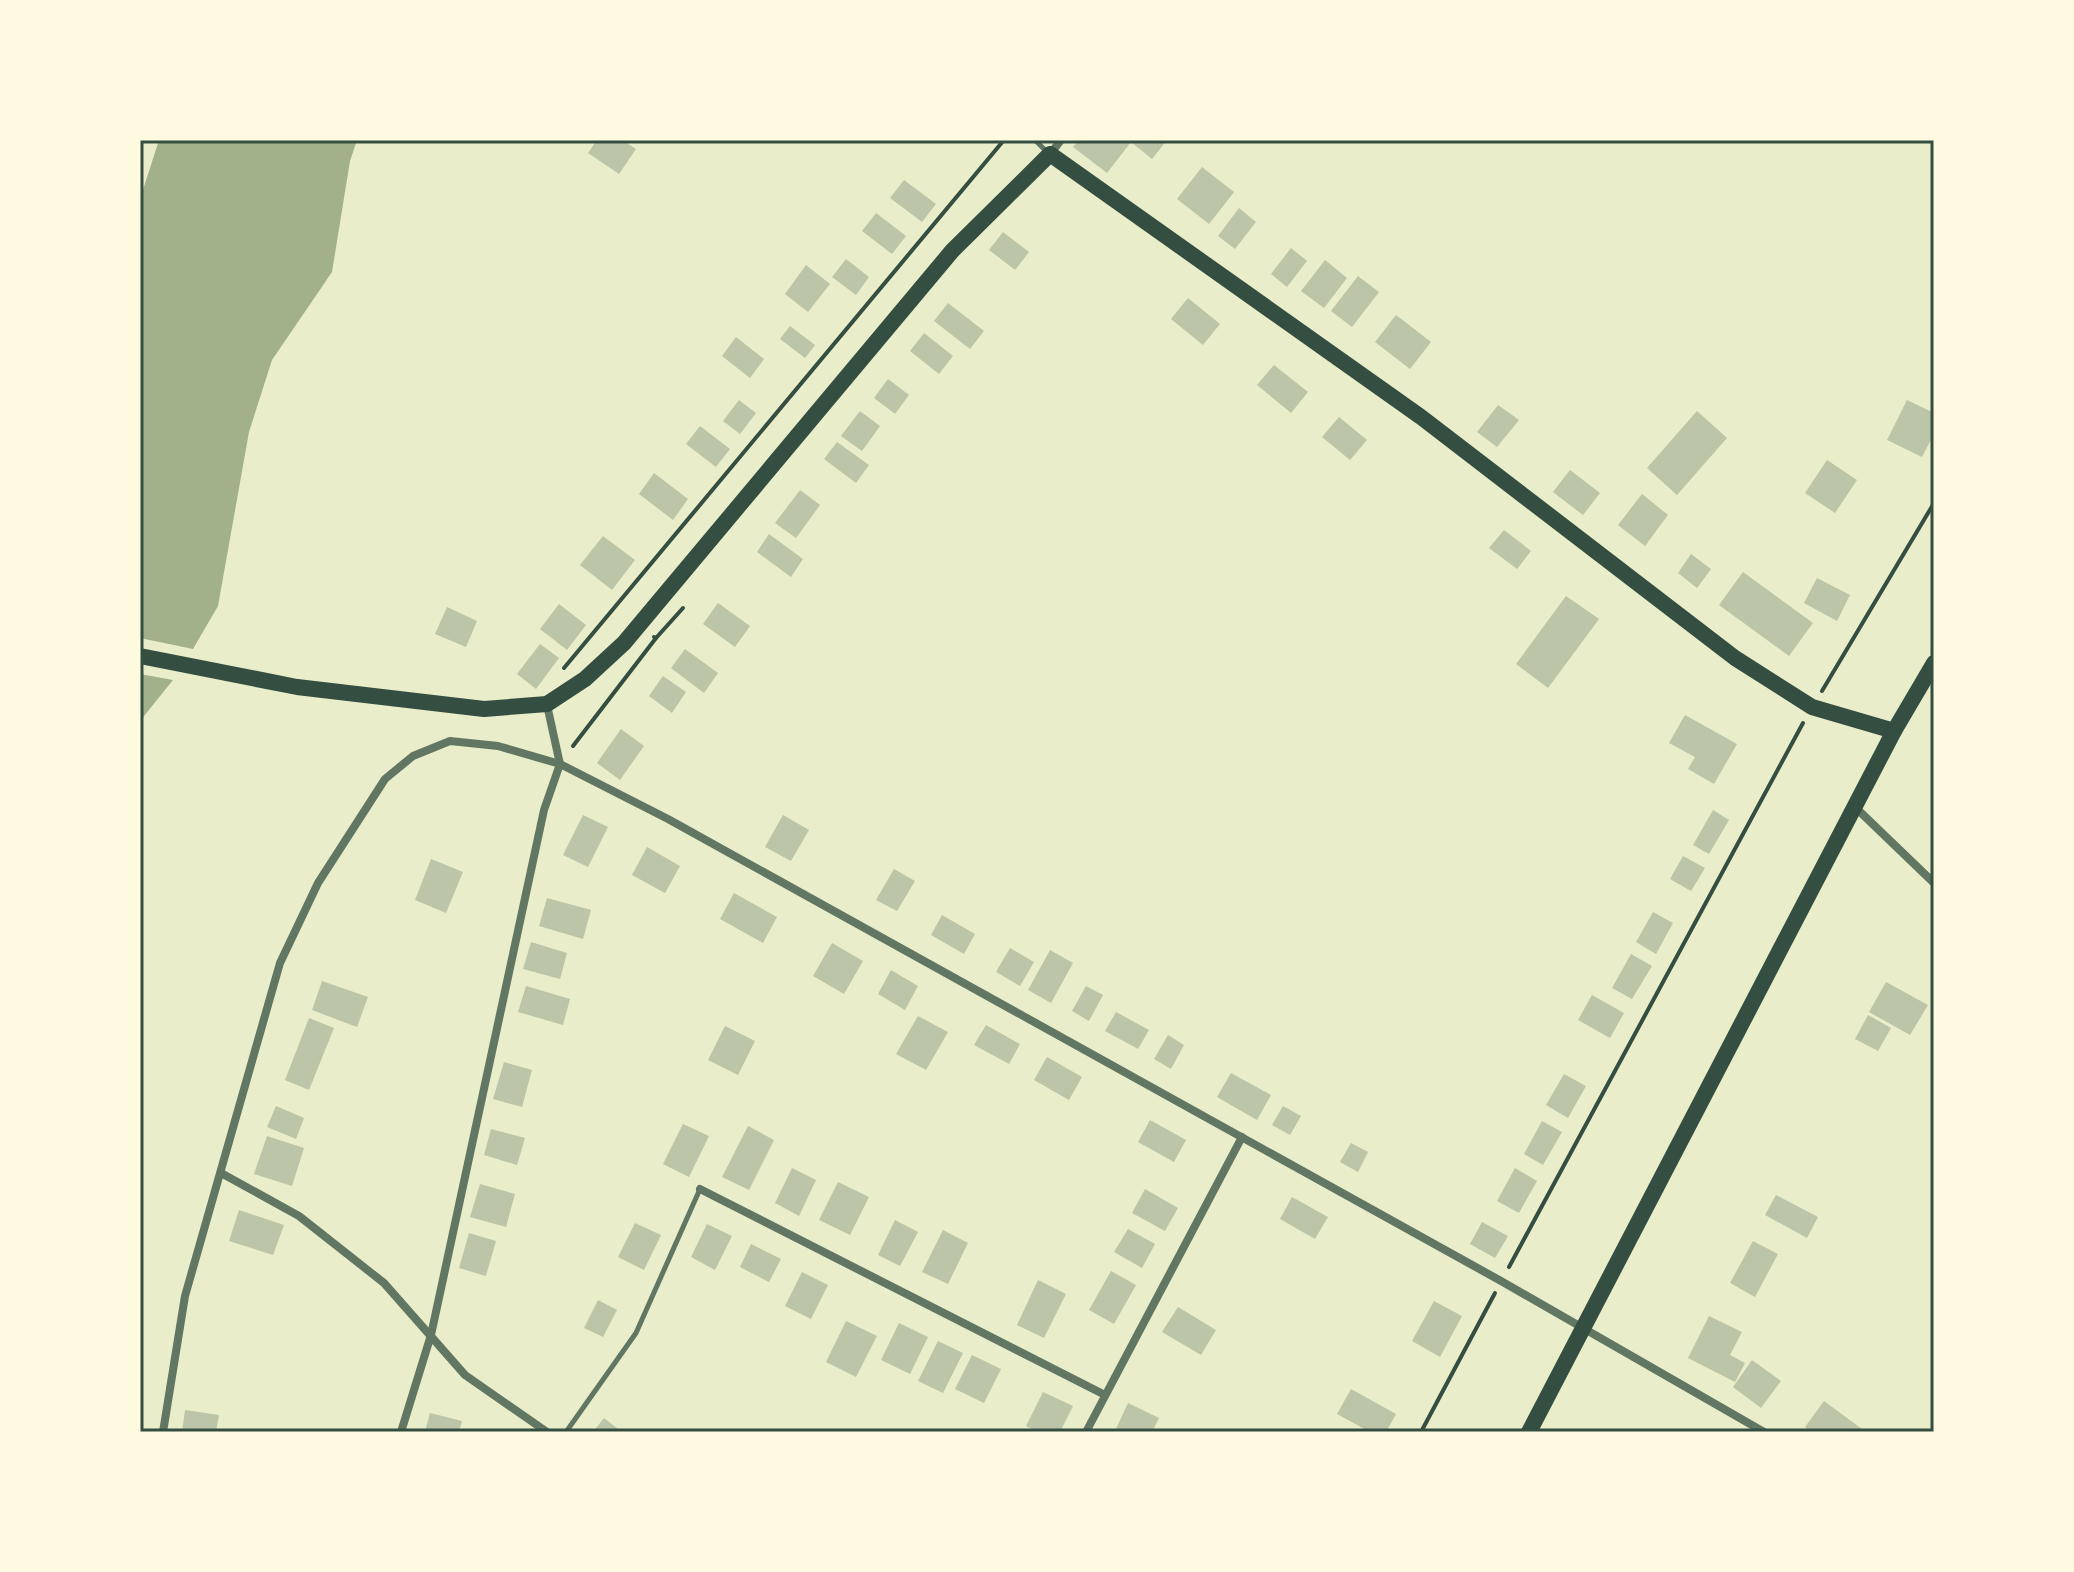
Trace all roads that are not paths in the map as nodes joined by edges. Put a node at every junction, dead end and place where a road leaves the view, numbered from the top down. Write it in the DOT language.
graph roads {
  1 [pos="1035,140"];
  2 [pos="1061,140"];
  3 [pos="1050,154"];
  4 [pos="140,656"];
  5 [pos="1934,663"];
  6 [pos="547,704"];
  7 [pos="1894,731"];
  8 [pos="560,764"];
  9 [pos="1855,807"];
  10 [pos="1934,883"];
  11 [pos="1242,1137"];
  12 [pos="221,1173"];
  13 [pos="700,1189"];
  14 [pos="1583,1330"];
  15 [pos="431,1335"];
  16 [pos="1105,1395"];
  17 [pos="163,1432"];
  18 [pos="401,1432"];
  19 [pos="547,1432"];
  20 [pos="566,1432"];
  21 [pos="1086,1432"];
  22 [pos="1529,1432"];
  23 [pos="1764,1432"];
  1 -- 3 [label="lane"];
  2 -- 3 [label="street"];
  3 -- 6 [label="main road"];
  3 -- 7 [label="main road"];
  4 -- 6 [label="main road"];
  5 -- 7 [label="main road"];
  6 -- 8 [label="street"];
  7 -- 9 [label="main road"];
  8 -- 11 [label="street"];
  8 -- 12 [label="street"];
  8 -- 15 [label="street"];
  9 -- 10 [label="street"];
  9 -- 14 [label="main road"];
  11 -- 14 [label="street"];
  11 -- 16 [label="street"];
  12 -- 15 [label="street"];
  12 -- 17 [label="street"];
  13 -- 16 [label="street"];
  13 -- 20 [label="lane"];
  14 -- 22 [label="main road"];
  14 -- 23 [label="street"];
  15 -- 18 [label="street"];
  15 -- 19 [label="street"];
  16 -- 21 [label="street"];
}
